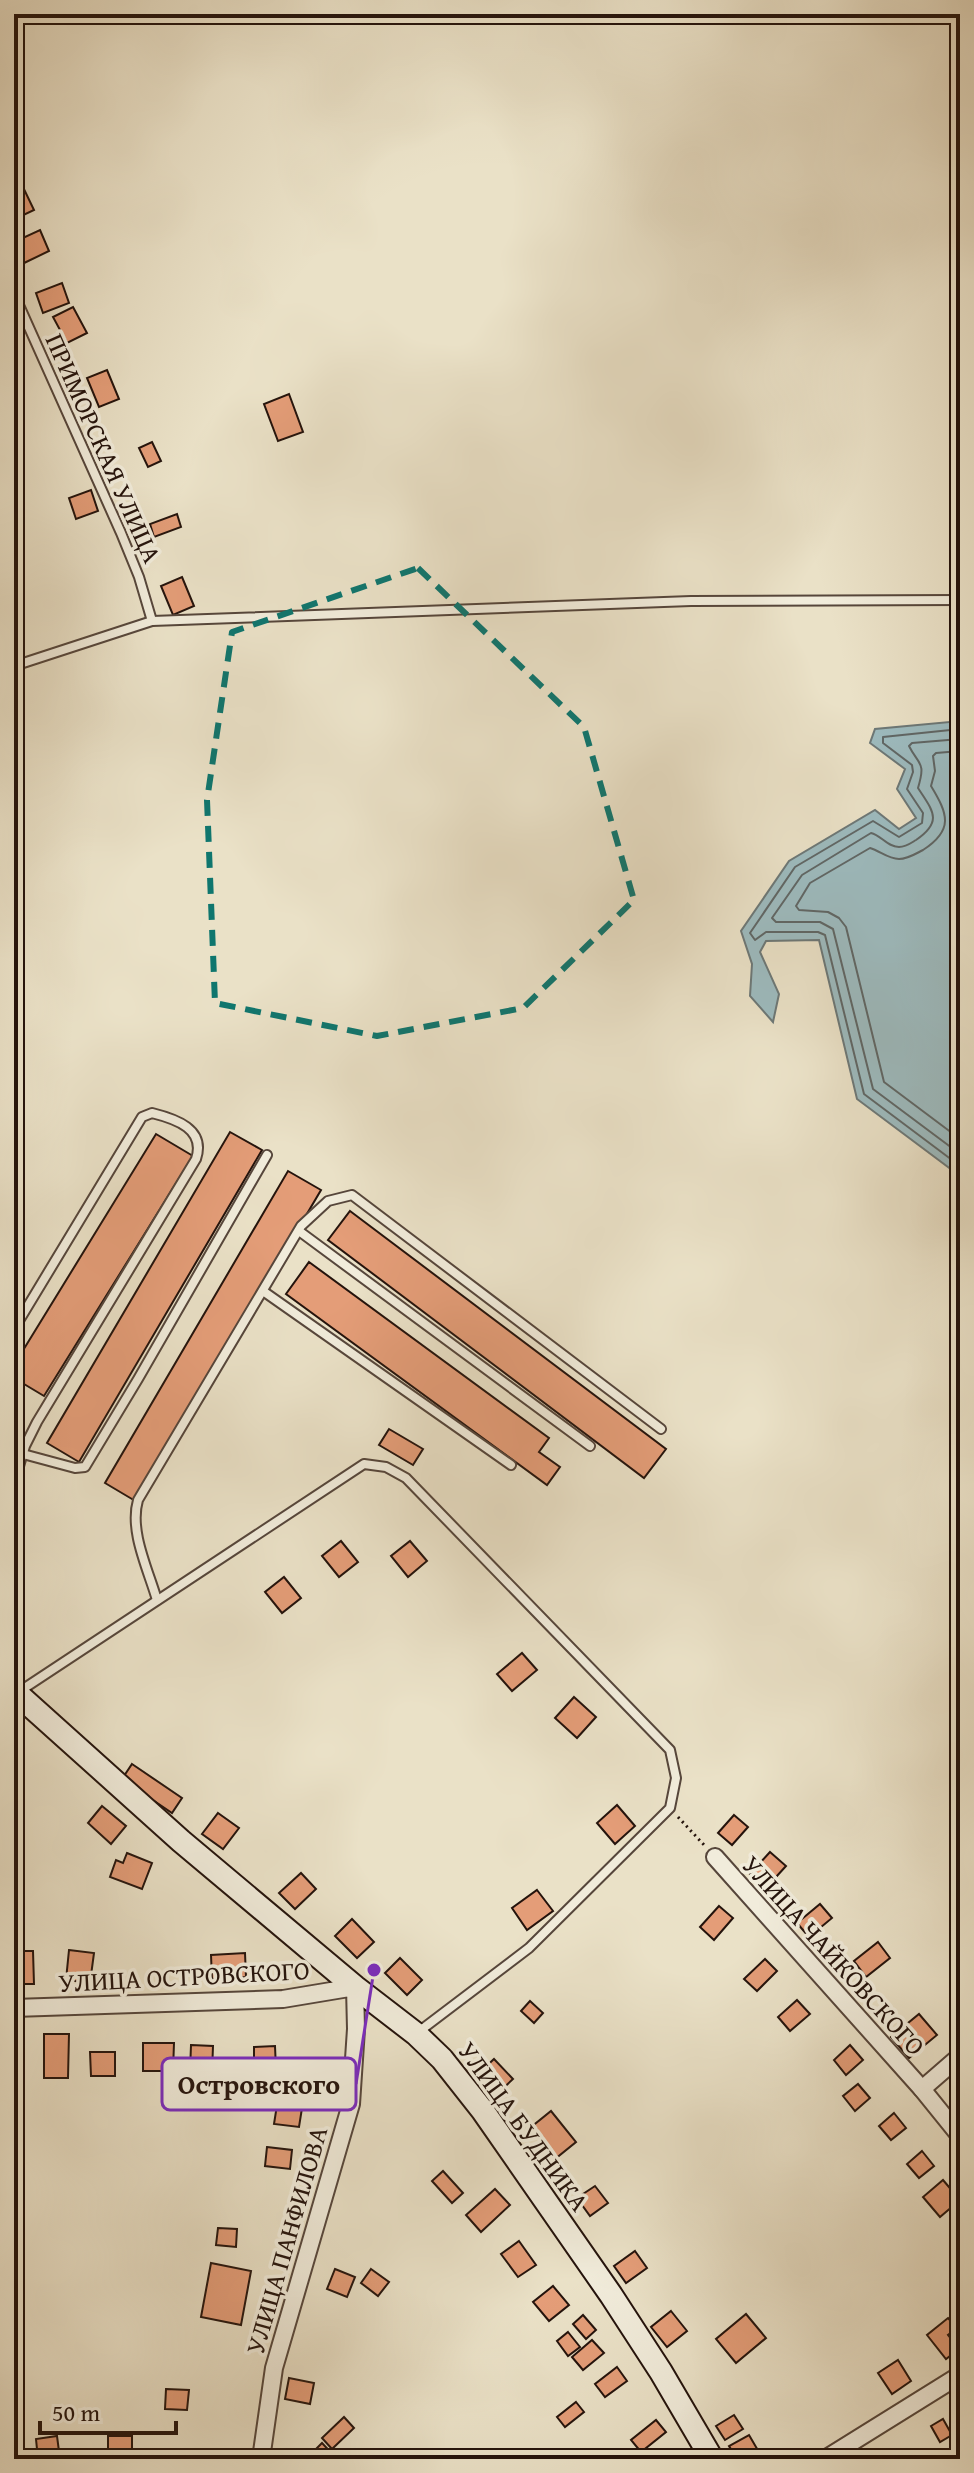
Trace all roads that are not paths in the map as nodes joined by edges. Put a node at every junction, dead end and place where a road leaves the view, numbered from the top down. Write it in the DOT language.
graph roads {
  1 [pos="14,294"];
  2 [pos="960,600"];
  3 [pos="152,621"];
  4 [pos="14,666"];
  5 [pos="267,1155"];
  6 [pos="299,1231"];
  7 [pos="263,1291"];
  8 [pos="14,1329"];
  9 [pos="661,1429"];
  10 [pos="14,1433"];
  11 [pos="590,1446"];
  12 [pos="23,1454"];
  13 [pos="511,1465"];
  14 [pos="14,1483"];
  15 [pos="157,1600"];
  16 [pos="15,1692"];
  17 [pos="715,1857"];
  18 [pos="355,1987"];
  19 [pos="14,2008"];
  20 [pos="416,2034"];
  21 [pos="960,2056"];
  22 [pos="922,2089"];
  23 [pos="960,2136"];
  24 [pos="960,2375"];
  25 [pos="261,2459"];
  26 [pos="712,2459"];
  27 [pos="825,2459"];
  1 -- 3 [label="lane, ПРИМОРСКАЯ УЛИЦА"];
  2 -- 3 [label="lane"];
  3 -- 4 [label="lane"];
  5 -- 12 [label="lane"];
  6 -- 7 [label="lane"];
  6 -- 9 [label="lane"];
  6 -- 11 [label="lane"];
  7 -- 13 [label="lane"];
  7 -- 15 [label="lane"];
  8 -- 12 [label="lane"];
  10 -- 12 [label="lane"];
  12 -- 14 [label="lane"];
  15 -- 16 [label="lane"];
  15 -- 20 [label="lane"];
  16 -- 18 [label="street, УЛИЦА БУДНИКА"];
  17 -- 22 [label="street, УЛИЦА ЧАЙКОВСКОГО"];
  18 -- 19 [label="street, УЛИЦА ОСТРОВСКОГО"];
  18 -- 20 [label="street, УЛИЦА БУДНИКА"];
  18 -- 25 [label="street, УЛИЦА ПАНФИЛОВА"];
  20 -- 26 [label="street, УЛИЦА БУДНИКА"];
  21 -- 22 [label="street"];
  22 -- 23 [label="street, УЛИЦА ЧАЙКОВСКОГО"];
  24 -- 27 [label="street"];
}
